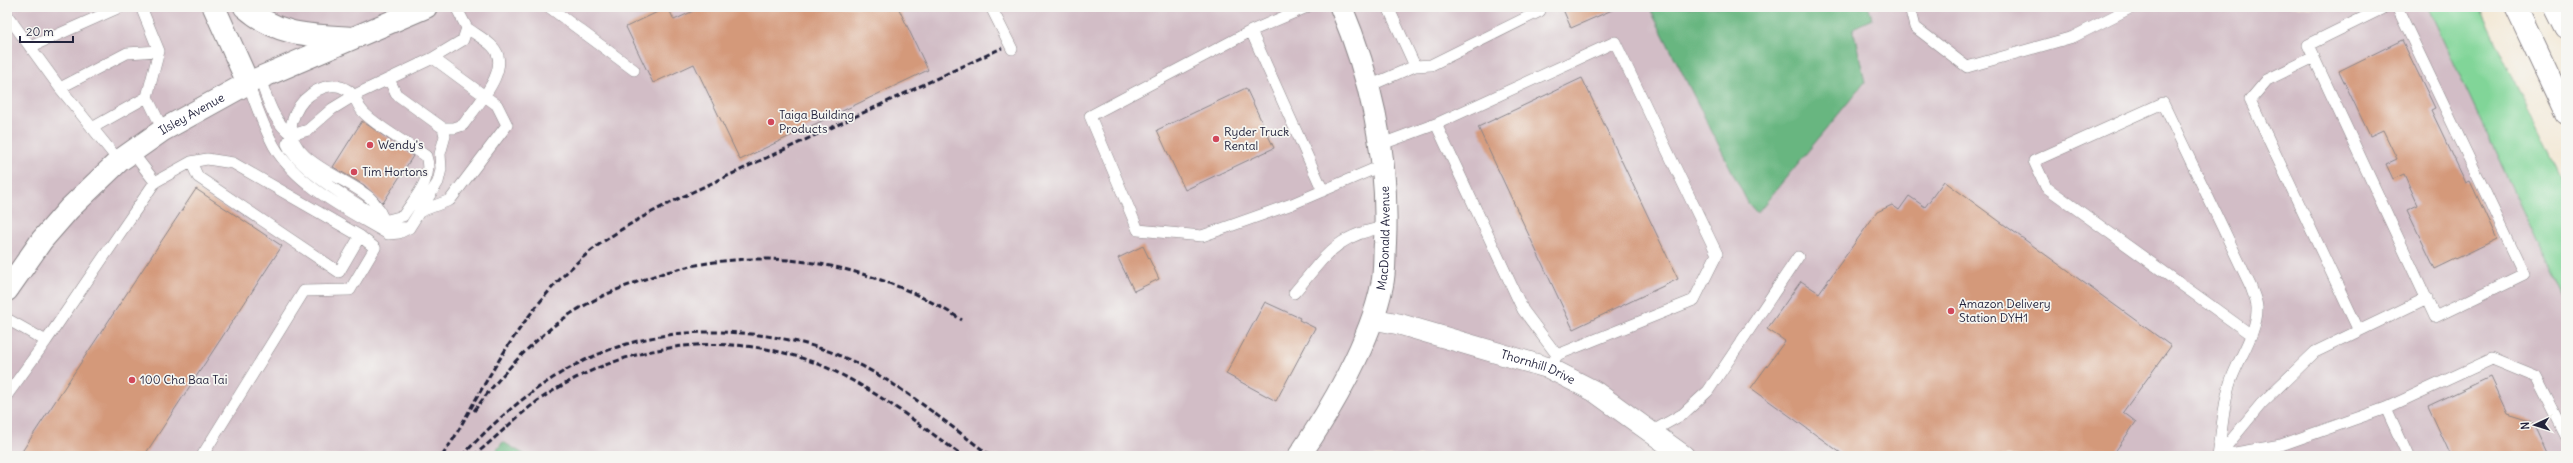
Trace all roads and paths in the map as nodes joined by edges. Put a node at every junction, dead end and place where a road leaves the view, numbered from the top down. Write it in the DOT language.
graph roads {
  1 [pos="120,7"];
  2 [pos="141,7"];
  3 [pos="214,7"];
  4 [pos="245,7"];
  5 [pos="426,7"];
  6 [pos="456,7"];
  7 [pos="549,7"];
  8 [pos="991,7"];
  9 [pos="1307,7"];
  10 [pos="1341,7"];
  11 [pos="1388,7"];
  12 [pos="1538,7"];
  13 [pos="1910,7"];
  14 [pos="2132,7"];
  15 [pos="2385,7"];
  16 [pos="2397,7"];
  17 [pos="2510,7"];
  18 [pos="2516,7"];
  19 [pos="2556,7"];
  20 [pos="7,15"];
  21 [pos="2566,27"];
  22 [pos="467,28"];
  23 [pos="1251,31"];
  24 [pos="357,38"];
  25 [pos="2534,46"];
  26 [pos="30,47"];
  27 [pos="1012,49"];
  28 [pos="159,51"];
  29 [pos="2314,57"];
  30 [pos="433,58"];
  31 [pos="1415,66"];
  32 [pos="634,70"];
  33 [pos="389,79"];
  34 [pos="254,81"];
  35 [pos="1369,86"];
  36 [pos="60,88"];
  37 [pos="355,95"];
  38 [pos="483,95"];
  39 [pos="147,97"];
  40 [pos="2566,113"];
  41 [pos="1436,124"];
  42 [pos="92,128"];
  43 [pos="443,128"];
  44 [pos="164,130"];
  45 [pos="292,135"];
  46 [pos="1382,155"];
  47 [pos="125,156"];
  48 [pos="191,162"];
  49 [pos="156,182"];
  50 [pos="1323,191"];
  51 [pos="421,210"];
  52 [pos="366,221"];
  53 [pos="384,221"];
  54 [pos="1386,227"];
  55 [pos="409,228"];
  56 [pos="360,236"];
  57 [pos="1798,257"];
  58 [pos="7,290"];
  59 [pos="1294,292"];
  60 [pos="2426,298"];
  61 [pos="1373,319"];
  62 [pos="7,320"];
  63 [pos="2358,331"];
  64 [pos="2250,334"];
  65 [pos="46,341"];
  66 [pos="1553,362"];
  67 [pos="7,395"];
  68 [pos="2386,408"];
  69 [pos="1651,432"];
  70 [pos="2566,436"];
  71 [pos="202,456"];
  72 [pos="1299,456"];
  73 [pos="1684,456"];
  74 [pos="2218,456"];
  75 [pos="2408,456"];
  1 -- 26 [label="lane"];
  2 -- 28 [label="lane"];
  3 -- 34 [label="main road"];
  4 -- 24 [label="main road"];
  5 -- 24 [label="main road, Ilsley Avenue"];
  6 -- 22 [label="lane"];
  7 -- 32 [label="lane"];
  8 -- 27 [label="lane"];
  9 -- 23 [label="lane"];
  10 -- 35 [label="main road, MacDonald Avenue"];
  11 -- 31 [label="lane"];
  12 -- 31 [label="lane"];
  13 -- 14 [label="lane"];
  15 -- 29 [label="lane"];
  16 -- 60 [label="lane"];
  17 -- 25 [label="main road"];
  18 -- 25 [label="main road"];
  19 -- 21 [label="main road"];
  20 -- 26 [label="lane"];
  22 -- 30 [label="lane"];
  22 -- 38 [label="lane"];
  23 -- 50 [label="lane"];
  23 -- 50 [label="lane"];
  24 -- 34 [label="main road, Ilsley Avenue"];
  25 -- 40 [label="main road"];
  26 -- 36 [label="lane"];
  28 -- 36 [label="lane"];
  28 -- 39 [label="lane"];
  29 -- 60 [label="lane"];
  29 -- 63 [label="lane"];
  30 -- 33 [label="lane"];
  30 -- 38 [label="lane"];
  31 -- 35 [label="lane"];
  33 -- 37 [label="lane"];
  33 -- 43 [label="lane"];
  34 -- 44 [label="main road, Ilsley Avenue"];
  34 -- 45 [label="lane"];
  34 -- 52 [label="lane"];
  35 -- 46 [label="main road, MacDonald Avenue"];
  36 -- 42 [label="lane"];
  37 -- 45 [label="lane"];
  37 -- 45 [label="lane"];
  37 -- 53 [label="lane"];
  38 -- 43 [label="lane"];
  38 -- 51 [label="lane"];
  39 -- 42 [label="lane"];
  39 -- 44 [label="lane"];
  41 -- 46 [label="lane"];
  41 -- 66 [label="lane"];
  41 -- 66 [label="lane"];
  42 -- 47 [label="lane"];
  43 -- 51 [label="lane"];
  44 -- 47 [label="main road, Ilsley Avenue"];
  45 -- 53 [label="lane"];
  46 -- 50 [label="lane"];
  46 -- 54 [label="main road, MacDonald Avenue"];
  47 -- 49 [label="lane"];
  47 -- 58 [label="main road, Ilsley Avenue"];
  48 -- 49 [label="lane"];
  48 -- 56 [label="lane"];
  48 -- 56 [label="lane"];
  49 -- 65 [label="lane"];
  51 -- 55 [label="lane"];
  52 -- 53 [label="lane"];
  52 -- 55 [label="lane"];
  53 -- 55 [label="lane"];
  54 -- 59 [label="lane"];
  54 -- 61 [label="main road, MacDonald Avenue"];
  56 -- 71 [label="lane"];
  57 -- 69 [label="lane"];
  60 -- 63 [label="lane"];
  61 -- 66 [label="street, Thornhill Drive"];
  61 -- 72 [label="main road, MacDonald Avenue"];
  62 -- 65 [label="lane"];
  63 -- 74 [label="lane"];
  64 -- 64 [label="lane"];
  64 -- 74 [label="lane"];
  65 -- 67 [label="lane"];
  66 -- 69 [label="street, Thornhill Drive"];
  68 -- 70 [label="lane"];
  68 -- 74 [label="lane"];
  68 -- 75 [label="lane"];
  69 -- 73 [label="street, Thornhill Drive"];
}
